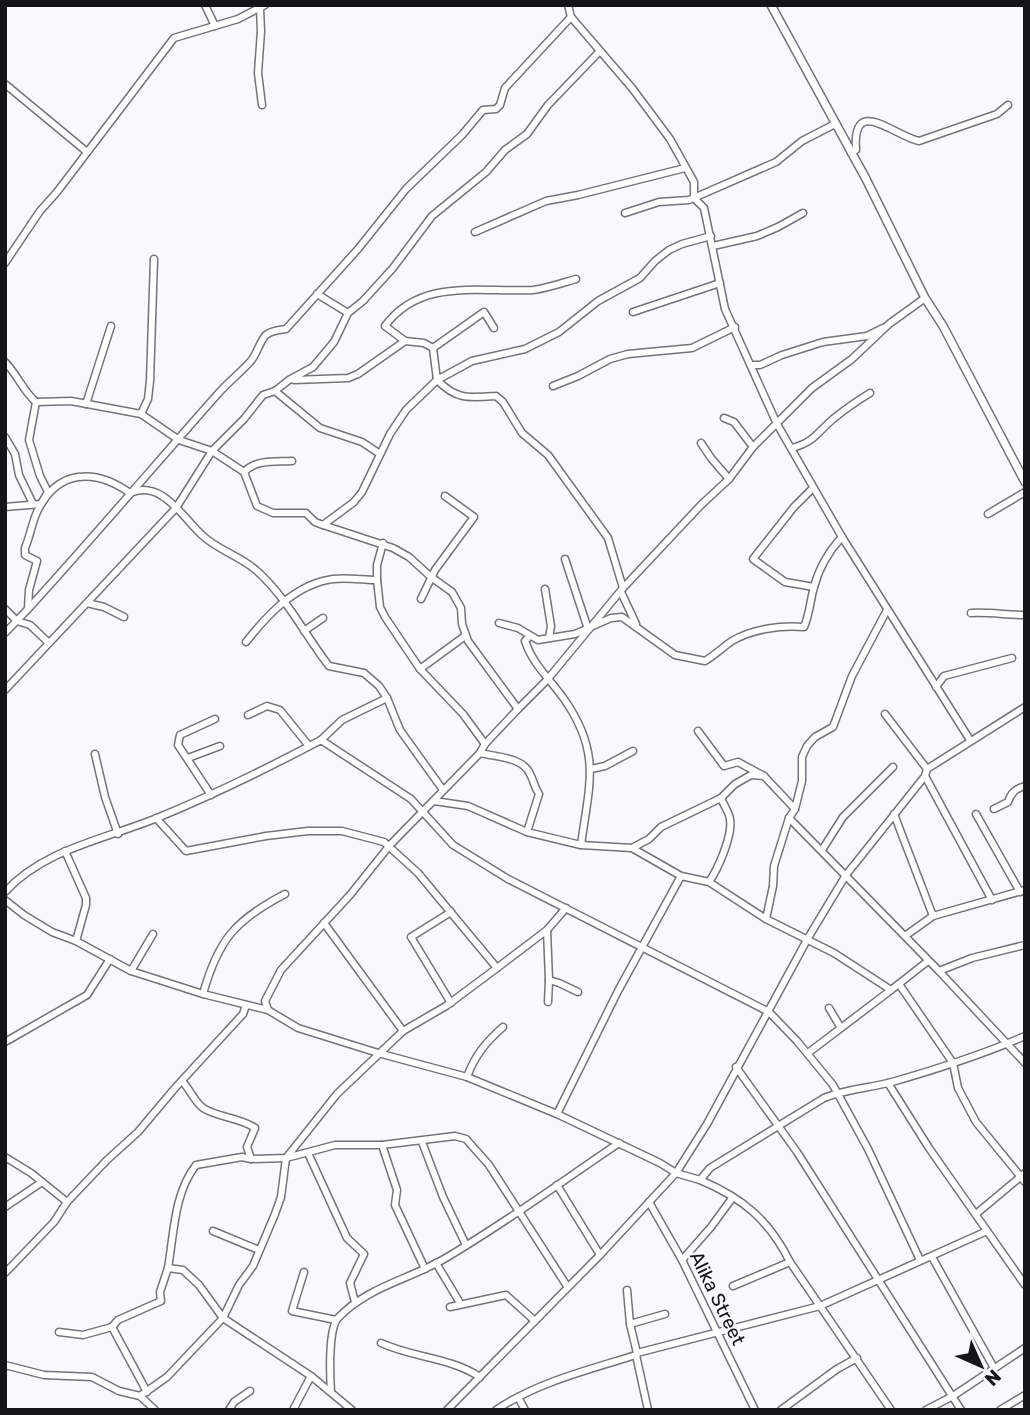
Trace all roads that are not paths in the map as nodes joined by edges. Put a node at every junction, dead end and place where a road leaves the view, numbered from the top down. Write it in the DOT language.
graph roads {
  1 [pos="205,5"];
  2 [pos="568,5"];
  3 [pos="771,5"];
  4 [pos="263,7"];
  5 [pos="571,17"];
  6 [pos="215,26"];
  7 [pos="599,52"];
  8 [pos="5,84"];
  9 [pos="262,104"];
  10 [pos="1008,105"];
  11 [pos="835,124"];
  12 [pos="87,152"];
  13 [pos="851,153"];
  14 [pos="685,168"];
  15 [pos="694,198"];
  16 [pos="625,213"];
  17 [pos="803,213"];
  18 [pos="475,232"];
  19 [pos="711,236"];
  20 [pos="713,246"];
  21 [pos="154,260"];
  22 [pos="5,263"];
  23 [pos="576,279"];
  24 [pos="720,283"];
  25 [pos="317,294"];
  26 [pos="925,298"];
  27 [pos="633,312"];
  28 [pos="348,313"];
  29 [pos="889,324"];
  30 [pos="111,326"];
  31 [pos="735,327"];
  32 [pos="494,328"];
  33 [pos="405,341"];
  34 [pos="433,348"];
  35 [pos="5,362"];
  36 [pos="751,365"];
  37 [pos="289,380"];
  38 [pos="437,380"];
  39 [pos="553,386"];
  40 [pos="275,391"];
  41 [pos="870,393"];
  42 [pos="36,402"];
  43 [pos="86,404"];
  44 [pos="141,414"];
  45 [pos="724,418"];
  46 [pos="777,424"];
  47 [pos="5,437"];
  48 [pos="179,440"];
  49 [pos="701,443"];
  50 [pos="753,447"];
  51 [pos="792,448"];
  52 [pos="212,452"];
  53 [pos="380,454"];
  54 [pos="292,461"];
  55 [pos="244,472"];
  56 [pos="729,478"];
  57 [pos="1025,482"];
  58 [pos="813,488"];
  59 [pos="1025,492"];
  60 [pos="130,493"];
  61 [pos="446,496"];
  62 [pos="37,504"];
  63 [pos="5,507"];
  64 [pos="176,508"];
  65 [pos="988,514"];
  66 [pos="323,525"];
  67 [pos="842,537"];
  68 [pos="383,544"];
  69 [pos="565,559"];
  70 [pos="431,578"];
  71 [pos="377,580"];
  72 [pos="814,587"];
  73 [pos="545,589"];
  74 [pos="622,590"];
  75 [pos="421,599"];
  76 [pos="284,602"];
  77 [pos="87,603"];
  78 [pos="28,608"];
  79 [pos="5,609"];
  80 [pos="887,610"];
  81 [pos="971,613"];
  82 [pos="1025,615"];
  83 [pos="124,617"];
  84 [pos="323,618"];
  85 [pos="17,621"];
  86 [pos="499,622"];
  87 [pos="637,626"];
  88 [pos="588,629"];
  89 [pos="304,631"];
  90 [pos="5,633"];
  91 [pos="465,636"];
  92 [pos="530,636"];
  93 [pos="549,638"];
  94 [pos="246,642"];
  95 [pos="49,643"];
  96 [pos="1012,658"];
  97 [pos="420,669"];
  98 [pos="547,680"];
  99 [pos="936,687"];
  100 [pos="5,690"];
  101 [pos="387,698"];
  102 [pos="1025,707"];
  103 [pos="518,709"];
  104 [pos="885,714"];
  105 [pos="248,715"];
  106 [pos="215,719"];
  107 [pos="698,731"];
  108 [pos="321,740"];
  109 [pos="970,740"];
  110 [pos="485,744"];
  111 [pos="220,746"];
  112 [pos="309,747"];
  113 [pos="633,751"];
  114 [pos="480,753"];
  115 [pos="95,754"];
  116 [pos="188,758"];
  117 [pos="893,767"];
  118 [pos="591,769"];
  119 [pos="926,773"];
  120 [pos="764,776"];
  121 [pos="1025,786"];
  122 [pos="443,790"];
  123 [pos="211,795"];
  124 [pos="721,798"];
  125 [pos="433,801"];
  126 [pos="795,809"];
  127 [pos="994,809"];
  128 [pos="423,812"];
  129 [pos="894,814"];
  130 [pos="976,814"];
  131 [pos="156,818"];
  132 [pos="789,818"];
  133 [pos="527,832"];
  134 [pos="118,834"];
  135 [pos="390,845"];
  136 [pos="581,845"];
  137 [pos="632,848"];
  138 [pos="822,850"];
  139 [pos="65,851"];
  140 [pos="846,875"];
  141 [pos="681,876"];
  142 [pos="709,882"];
  143 [pos="1023,891"];
  144 [pos="5,892"];
  145 [pos="285,894"];
  146 [pos="5,900"];
  147 [pos="992,900"];
  148 [pos="566,908"];
  149 [pos="451,912"];
  150 [pos="933,916"];
  151 [pos="766,919"];
  152 [pos="324,923"];
  153 [pos="547,930"];
  154 [pos="153,934"];
  155 [pos="905,936"];
  156 [pos="808,938"];
  157 [pos="76,942"];
  158 [pos="644,947"];
  159 [pos="1024,948"];
  160 [pos="110,959"];
  161 [pos="928,961"];
  162 [pos="498,968"];
  163 [pos="131,971"];
  164 [pos="939,971"];
  165 [pos="549,980"];
  166 [pos="899,984"];
  167 [pos="891,990"];
  168 [pos="578,992"];
  169 [pos="203,994"];
  170 [pos="548,1002"];
  171 [pos="451,1003"];
  172 [pos="246,1005"];
  173 [pos="829,1008"];
  174 [pos="268,1010"];
  175 [pos="769,1012"];
  176 [pos="503,1027"];
  177 [pos="841,1028"];
  178 [pos="403,1031"];
  179 [pos="1025,1036"];
  180 [pos="5,1042"];
  181 [pos="1007,1044"];
  182 [pos="378,1053"];
  183 [pos="808,1053"];
  184 [pos="953,1063"];
  185 [pos="1025,1063"];
  186 [pos="736,1067"];
  187 [pos="467,1077"];
  188 [pos="183,1082"];
  189 [pos="888,1083"];
  190 [pos="837,1093"];
  191 [pos="557,1114"];
  192 [pos="778,1125"];
  193 [pos="422,1142"];
  194 [pos="619,1143"];
  195 [pos="382,1144"];
  196 [pos="308,1153"];
  197 [pos="5,1157"];
  198 [pos="286,1158"];
  199 [pos="251,1159"];
  200 [pos="676,1173"];
  201 [pos="1023,1177"];
  202 [pos="700,1180"];
  203 [pos="42,1182"];
  204 [pos="557,1185"];
  205 [pos="733,1197"];
  206 [pos="67,1202"];
  207 [pos="649,1202"];
  208 [pos="5,1207"];
  209 [pos="518,1210"];
  210 [pos="976,1214"];
  211 [pos="212,1231"];
  212 [pos="987,1231"];
  213 [pos="466,1245"];
  214 [pos="259,1250"];
  215 [pos="600,1255"];
  216 [pos="932,1257"];
  217 [pos="682,1260"];
  218 [pos="920,1260"];
  219 [pos="790,1262"];
  220 [pos="436,1263"];
  221 [pos="168,1268"];
  222 [pos="425,1269"];
  223 [pos="304,1272"];
  224 [pos="5,1273"];
  225 [pos="878,1279"];
  226 [pos="568,1286"];
  227 [pos="733,1286"];
  228 [pos="1025,1286"];
  229 [pos="627,1290"];
  230 [pos="355,1302"];
  231 [pos="460,1303"];
  232 [pos="820,1306"];
  233 [pos="450,1307"];
  234 [pos="664,1314"];
  235 [pos="223,1318"];
  236 [pos="336,1320"];
  237 [pos="535,1321"];
  238 [pos="630,1324"];
  239 [pos="112,1327"];
  240 [pos="59,1332"];
  241 [pos="718,1333"];
  242 [pos="381,1343"];
  243 [pos="1025,1348"];
  244 [pos="636,1354"];
  245 [pos="857,1358"];
  246 [pos="5,1364"];
  247 [pos="993,1368"];
  248 [pos="311,1376"];
  249 [pos="480,1377"];
  250 [pos="250,1391"];
  251 [pos="331,1392"];
  252 [pos="143,1394"];
  253 [pos="1025,1395"];
  254 [pos="518,1396"];
  255 [pos="953,1396"];
  256 [pos="1004,1409"];
  257 [pos="155,1410"];
  258 [pos="229,1410"];
  259 [pos="293,1410"];
  260 [pos="352,1410"];
  261 [pos="447,1410"];
  262 [pos="496,1410"];
  263 [pos="525,1410"];
  264 [pos="648,1410"];
  265 [pos="755,1410"];
  266 [pos="781,1410"];
  267 [pos="891,1410"];
  268 [pos="926,1410"];
  269 [pos="961,1410"];
  1 -- 6 [label="street"];
  2 -- 5 [label="street"];
  3 -- 11 [label="street"];
  4 -- 6 [label="street"];
  4 -- 9 [label="street"];
  5 -- 7 [label="street"];
  5 -- 25 [label="street"];
  6 -- 12 [label="street"];
  7 -- 14 [label="street"];
  7 -- 28 [label="street"];
  8 -- 12 [label="street"];
  10 -- 13 [label="street"];
  11 -- 13 [label="street"];
  11 -- 15 [label="street"];
  12 -- 22 [label="street"];
  13 -- 26 [label="street"];
  14 -- 15 [label="street"];
  14 -- 18 [label="street"];
  15 -- 16 [label="street"];
  15 -- 19 [label="street"];
  17 -- 20 [label="street"];
  19 -- 20 [label="street"];
  19 -- 38 [label="street"];
  20 -- 24 [label="street"];
  21 -- 44 [label="street"];
  23 -- 33 [label="street"];
  24 -- 27 [label="street"];
  24 -- 31 [label="street"];
  25 -- 28 [label="street"];
  25 -- 48 [label="street"];
  26 -- 29 [label="street"];
  26 -- 57 [label="street"];
  28 -- 37 [label="street"];
  29 -- 36 [label="street"];
  29 -- 46 [label="street"];
  30 -- 43 [label="street"];
  31 -- 36 [label="street"];
  31 -- 39 [label="street"];
  32 -- 34 [label="street"];
  33 -- 34 [label="street"];
  33 -- 37 [label="street"];
  34 -- 38 [label="street"];
  35 -- 42 [label="street"];
  36 -- 46 [label="street"];
  37 -- 40 [label="street"];
  38 -- 53 [label="street"];
  38 -- 74 [label="street"];
  40 -- 52 [label="street"];
  40 -- 53 [label="street"];
  41 -- 51 [label="street"];
  42 -- 43 [label="street"];
  42 -- 62 [label="street"];
  43 -- 44 [label="street"];
  44 -- 48 [label="street"];
  45 -- 50 [label="street"];
  46 -- 50 [label="street"];
  46 -- 51 [label="street"];
  47 -- 62 [label="street"];
  48 -- 52 [label="street"];
  48 -- 60 [label="street"];
  49 -- 56 [label="street"];
  50 -- 56 [label="street"];
  51 -- 58 [label="street"];
  52 -- 55 [label="street"];
  52 -- 64 [label="street"];
  53 -- 66 [label="street"];
  54 -- 55 [label="street"];
  55 -- 66 [label="street"];
  56 -- 74 [label="street"];
  58 -- 67 [label="street"];
  58 -- 72 [label="street"];
  59 -- 65 [label="street"];
  60 -- 62 [label="street"];
  60 -- 64 [label="street"];
  60 -- 78 [label="street"];
  61 -- 70 [label="street"];
  62 -- 63 [label="street"];
  62 -- 78 [label="street"];
  64 -- 76 [label="street"];
  64 -- 77 [label="street"];
  66 -- 68 [label="street"];
  67 -- 72 [label="street"];
  67 -- 80 [label="street"];
  68 -- 70 [label="street"];
  68 -- 71 [label="street"];
  69 -- 88 [label="street"];
  70 -- 75 [label="street"];
  70 -- 91 [label="street"];
  71 -- 76 [label="street"];
  71 -- 97 [label="street"];
  72 -- 87 [label="street"];
  73 -- 93 [label="street"];
  74 -- 87 [label="street"];
  74 -- 88 [label="street"];
  76 -- 89 [label="street"];
  76 -- 94 [label="street"];
  77 -- 83 [label="street"];
  77 -- 95 [label="street"];
  78 -- 85 [label="street"];
  79 -- 85 [label="street"];
  80 -- 99 [label="street"];
  80 -- 126 [label="street"];
  81 -- 82 [label="street"];
  84 -- 89 [label="street"];
  85 -- 90 [label="street"];
  85 -- 95 [label="street"];
  86 -- 92 [label="street"];
  87 -- 88 [label="street"];
  88 -- 93 [label="street"];
  88 -- 98 [label="street"];
  89 -- 101 [label="street"];
  91 -- 97 [label="street"];
  91 -- 103 [label="street"];
  92 -- 93 [label="street"];
  92 -- 98 [label="street"];
  95 -- 100 [label="street"];
  96 -- 99 [label="street"];
  97 -- 110 [label="street"];
  98 -- 103 [label="street"];
  98 -- 118 [label="street"];
  99 -- 109 [label="street"];
  101 -- 108 [label="street"];
  101 -- 122 [label="street"];
  102 -- 109 [label="street"];
  103 -- 110 [label="street"];
  104 -- 119 [label="street"];
  105 -- 112 [label="street"];
  106 -- 116 [label="street"];
  107 -- 120 [label="street"];
  108 -- 112 [label="street"];
  108 -- 128 [label="street"];
  109 -- 119 [label="street"];
  110 -- 114 [label="street"];
  111 -- 116 [label="street"];
  112 -- 123 [label="street"];
  113 -- 118 [label="street"];
  114 -- 122 [label="street"];
  114 -- 133 [label="street"];
  115 -- 134 [label="street"];
  116 -- 123 [label="street"];
  117 -- 138 [label="street"];
  118 -- 136 [label="street"];
  119 -- 129 [label="street"];
  119 -- 147 [label="street"];
  120 -- 124 [label="street"];
  120 -- 126 [label="street"];
  121 -- 127 [label="street"];
  122 -- 125 [label="street"];
  123 -- 131 [label="street"];
  124 -- 137 [label="street"];
  124 -- 142 [label="street"];
  125 -- 128 [label="street"];
  125 -- 133 [label="street"];
  126 -- 132 [label="street"];
  128 -- 135 [label="street"];
  128 -- 148 [label="street"];
  129 -- 140 [label="street"];
  129 -- 150 [label="street"];
  130 -- 143 [label="street"];
  131 -- 134 [label="street"];
  131 -- 135 [label="street"];
  132 -- 138 [label="street"];
  132 -- 151 [label="street"];
  133 -- 136 [label="street"];
  134 -- 139 [label="street"];
  135 -- 149 [label="street"];
  135 -- 152 [label="street"];
  136 -- 137 [label="street"];
  137 -- 141 [label="street"];
  138 -- 140 [label="street"];
  139 -- 144 [label="street"];
  139 -- 157 [label="street"];
  140 -- 155 [label="street"];
  140 -- 156 [label="street"];
  141 -- 142 [label="street"];
  141 -- 158 [label="street"];
  142 -- 151 [label="street"];
  143 -- 147 [label="street"];
  145 -- 169 [label="street"];
  146 -- 157 [label="street"];
  147 -- 150 [label="street"];
  148 -- 153 [label="street"];
  148 -- 158 [label="street"];
  149 -- 162 [label="street"];
  149 -- 171 [label="street"];
  150 -- 155 [label="street"];
  151 -- 156 [label="street"];
  152 -- 174 [label="street"];
  152 -- 178 [label="street"];
  153 -- 162 [label="street"];
  153 -- 165 [label="street"];
  154 -- 163 [label="street"];
  155 -- 161 [label="street"];
  156 -- 167 [label="street"];
  156 -- 175 [label="street"];
  157 -- 160 [label="street"];
  158 -- 175 [label="street"];
  158 -- 191 [label="street"];
  159 -- 164 [label="street"];
  160 -- 163 [label="street"];
  160 -- 180 [label="street"];
  161 -- 164 [label="street"];
  161 -- 166 [label="street"];
  162 -- 171 [label="street"];
  163 -- 169 [label="street"];
  164 -- 181 [label="street"];
  165 -- 168 [label="street"];
  165 -- 170 [label="street"];
  166 -- 167 [label="street"];
  166 -- 184 [label="street"];
  167 -- 177 [label="street"];
  169 -- 172 [label="street"];
  171 -- 178 [label="street"];
  172 -- 174 [label="street"];
  172 -- 188 [label="street"];
  173 -- 177 [label="street"];
  174 -- 182 [label="street"];
  175 -- 183 [label="street"];
  175 -- 186 [label="street"];
  176 -- 187 [label="street"];
  177 -- 183 [label="street"];
  178 -- 182 [label="street"];
  179 -- 181 [label="street"];
  181 -- 184 [label="street"];
  181 -- 185 [label="street"];
  182 -- 187 [label="street"];
  182 -- 198 [label="street"];
  183 -- 190 [label="street"];
  184 -- 189 [label="street"];
  184 -- 201 [label="street"];
  186 -- 192 [label="street"];
  186 -- 200 [label="street"];
  187 -- 191 [label="street"];
  188 -- 199 [label="street"];
  188 -- 206 [label="street"];
  189 -- 190 [label="street"];
  189 -- 210 [label="street"];
  190 -- 192 [label="street"];
  190 -- 218 [label="street"];
  191 -- 194 [label="street"];
  192 -- 202 [label="street"];
  192 -- 225 [label="street"];
  193 -- 195 [label="street"];
  193 -- 209 [label="street"];
  193 -- 213 [label="street"];
  194 -- 200 [label="street"];
  194 -- 204 [label="street"];
  195 -- 196 [label="street"];
  195 -- 222 [label="street"];
  196 -- 198 [label="street"];
  196 -- 230 [label="street"];
  197 -- 203 [label="street"];
  198 -- 199 [label="street"];
  198 -- 214 [label="street"];
  199 -- 221 [label="street"];
  200 -- 202 [label="street"];
  200 -- 207 [label="street"];
  201 -- 210 [label="street"];
  202 -- 205 [label="street"];
  203 -- 206 [label="street"];
  203 -- 208 [label="street"];
  204 -- 209 [label="street"];
  204 -- 215 [label="street"];
  205 -- 217 [label="street"];
  205 -- 219 [label="street"];
  206 -- 224 [label="street"];
  207 -- 215 [label="street"];
  207 -- 217 [label="street, Alika Street"];
  209 -- 213 [label="street"];
  209 -- 226 [label="street"];
  210 -- 212 [label="street"];
  211 -- 214 [label="street"];
  212 -- 216 [label="street"];
  212 -- 228 [label="street"];
  213 -- 220 [label="street"];
  214 -- 235 [label="street"];
  215 -- 226 [label="street"];
  216 -- 218 [label="street"];
  216 -- 247 [label="street"];
  217 -- 241 [label="street, Alika Street"];
  218 -- 225 [label="street"];
  219 -- 227 [label="street"];
  219 -- 232 [label="street"];
  220 -- 222 [label="street"];
  220 -- 231 [label="street"];
  221 -- 235 [label="street"];
  221 -- 239 [label="street"];
  222 -- 230 [label="street"];
  223 -- 236 [label="street"];
  225 -- 232 [label="street"];
  225 -- 255 [label="street"];
  226 -- 237 [label="street"];
  229 -- 238 [label="street"];
  230 -- 236 [label="street"];
  231 -- 233 [label="street"];
  231 -- 237 [label="street"];
  232 -- 241 [label="street"];
  232 -- 245 [label="street"];
  234 -- 238 [label="street"];
  235 -- 248 [label="street"];
  235 -- 252 [label="street"];
  236 -- 251 [label="street"];
  237 -- 249 [label="street"];
  238 -- 244 [label="street"];
  239 -- 240 [label="street"];
  239 -- 252 [label="street"];
  241 -- 244 [label="street"];
  241 -- 265 [label="street, Alika Street"];
  242 -- 249 [label="street"];
  243 -- 247 [label="street"];
  244 -- 254 [label="street"];
  244 -- 264 [label="street"];
  245 -- 266 [label="street"];
  245 -- 267 [label="street"];
  246 -- 252 [label="street"];
  247 -- 255 [label="street"];
  248 -- 251 [label="street"];
  248 -- 259 [label="street"];
  249 -- 261 [label="street"];
  250 -- 258 [label="street"];
  251 -- 260 [label="street"];
  252 -- 257 [label="street"];
  253 -- 256 [label="street"];
  254 -- 262 [label="street"];
  254 -- 263 [label="street"];
  255 -- 268 [label="street"];
  255 -- 269 [label="street"];
}
